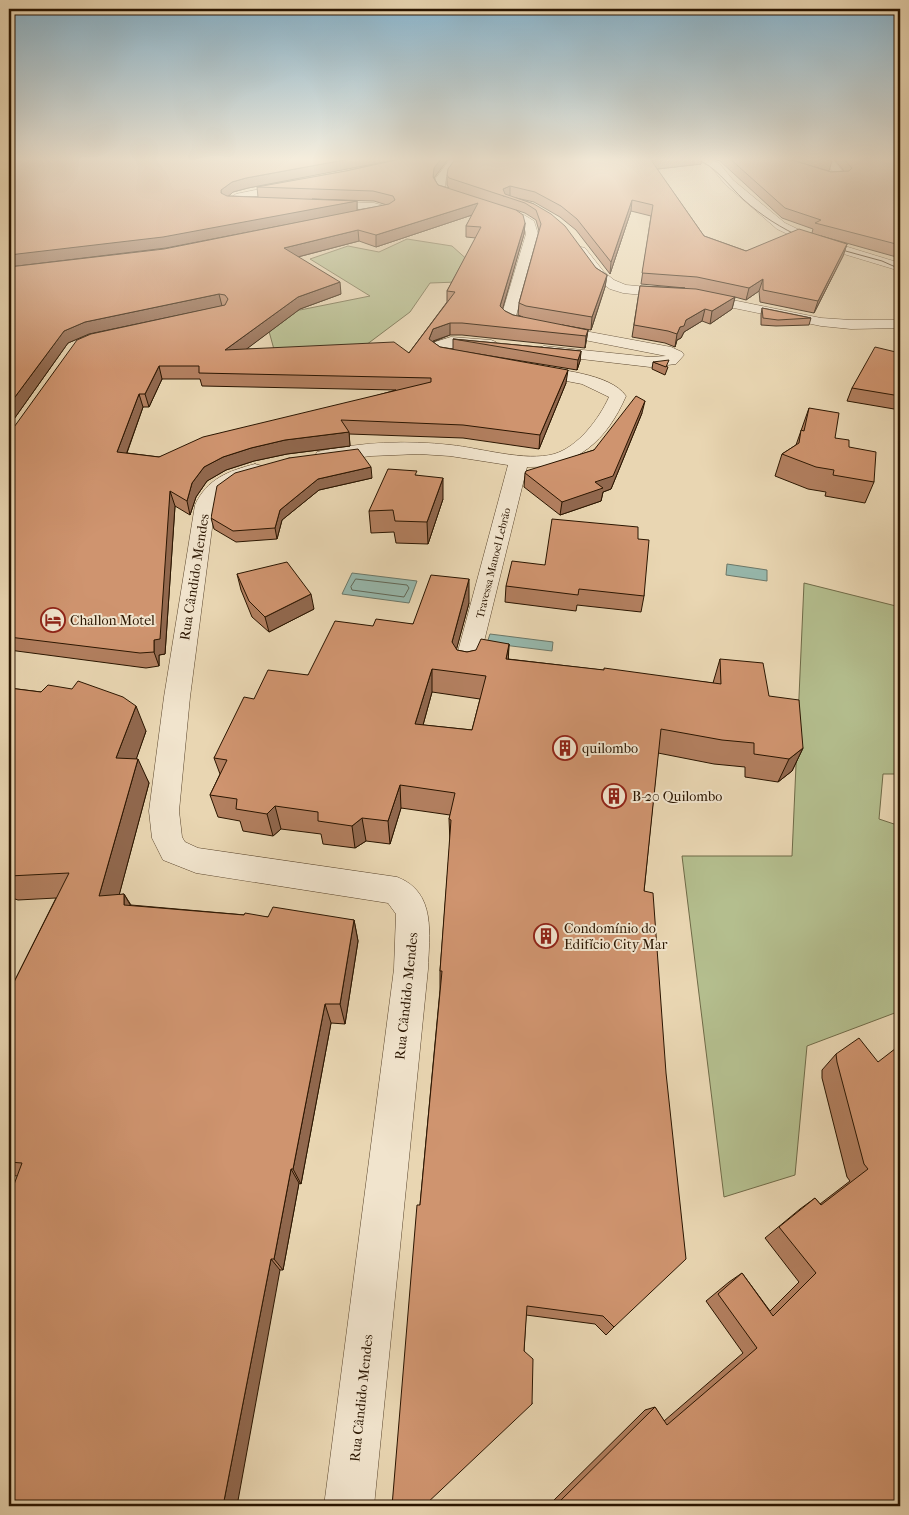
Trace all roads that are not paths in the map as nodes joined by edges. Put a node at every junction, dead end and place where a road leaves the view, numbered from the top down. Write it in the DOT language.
graph roads {
  1 [pos="531,229"];
  2 [pos="786,229"];
  3 [pos="576,242"];
  4 [pos="900,267"];
  5 [pos="900,324"];
  6 [pos="496,364"];
  7 [pos="516,368"];
  8 [pos="520,460"];
  9 [pos="466,666"];
  10 [pos="349,1506"];
  1 -- 6 [label="street"];
  2 -- 4 [label="street"];
  3 -- 5 [label="street"];
  7 -- 8 [label="street, Rua Cândido Mendes"];
  8 -- 9 [label="street, Travessa Manoel Lebrão"];
  8 -- 10 [label="street, Rua Cândido Mendes"];
}
